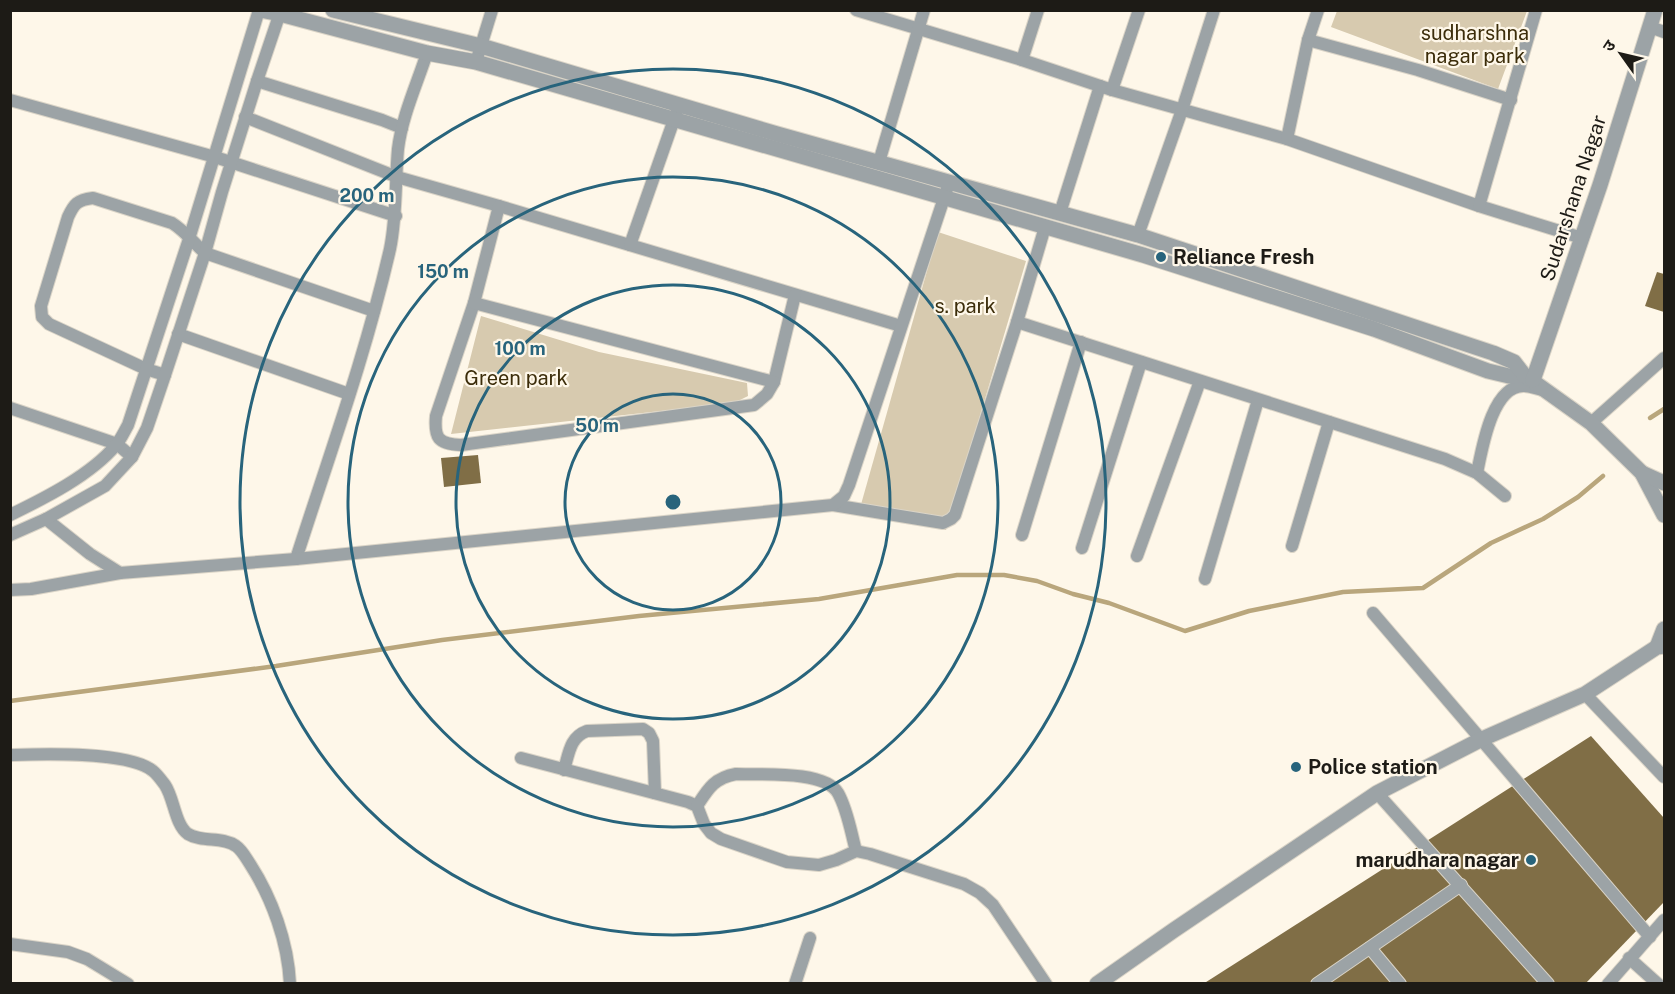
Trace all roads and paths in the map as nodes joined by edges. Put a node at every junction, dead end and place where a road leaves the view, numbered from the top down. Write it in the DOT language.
graph roads {
  1 [pos="260,10"];
  2 [pos="333,10"];
  3 [pos="492,10"];
  4 [pos="856,10"];
  5 [pos="924,10"];
  6 [pos="1038,10"];
  7 [pos="1139,10"];
  8 [pos="1214,10"];
  9 [pos="1318,10"];
  10 [pos="1536,10"];
  11 [pos="1655,10"];
  12 [pos="280,12"];
  13 [pos="1650,27"];
  14 [pos="918,30"];
  15 [pos="1665,32"];
  16 [pos="1308,40"];
  17 [pos="481,46"];
  18 [pos="427,53"];
  19 [pos="1022,60"];
  20 [pos="476,62"];
  21 [pos="257,81"];
  22 [pos="1106,88"];
  23 [pos="10,100"];
  24 [pos="1510,100"];
  25 [pos="679,105"];
  26 [pos="1182,110"];
  27 [pos="245,117"];
  28 [pos="674,120"];
  29 [pos="402,128"];
  30 [pos="1287,139"];
  31 [pos="215,157"];
  32 [pos="231,162"];
  33 [pos="879,162"];
  34 [pos="397,177"];
  35 [pos="949,182"];
  36 [pos="944,198"];
  37 [pos="499,206"];
  38 [pos="1479,206"];
  39 [pos="1060,213"];
  40 [pos="396,216"];
  41 [pos="1045,227"];
  42 [pos="1138,235"];
  43 [pos="1582,238"];
  44 [pos="189,239"];
  45 [pos="630,245"];
  46 [pos="205,253"];
  47 [pos="795,295"];
  48 [pos="474,303"];
  49 [pos="374,311"];
  50 [pos="1017,322"];
  51 [pos="901,326"];
  52 [pos="178,334"];
  53 [pos="1081,342"];
  54 [pos="1665,358"];
  55 [pos="1141,362"];
  56 [pos="146,369"];
  57 [pos="165,375"];
  58 [pos="1529,378"];
  59 [pos="1200,381"];
  60 [pos="774,382"];
  61 [pos="1547,391"];
  62 [pos="349,394"];
  63 [pos="1258,400"];
  64 [pos="10,408"];
  65 [pos="1329,422"];
  66 [pos="1591,423"];
  67 [pos="117,444"];
  68 [pos="132,458"];
  69 [pos="1476,472"];
  70 [pos="1642,472"];
  71 [pos="1665,483"];
  72 [pos="1505,496"];
  73 [pos="833,506"];
  74 [pos="1665,514"];
  75 [pos="10,515"];
  76 [pos="46,519"];
  77 [pos="10,535"];
  78 [pos="1022,535"];
  79 [pos="1292,546"];
  80 [pos="1082,548"];
  81 [pos="1137,556"];
  82 [pos="296,559"];
  83 [pos="120,573"];
  84 [pos="1205,579"];
  85 [pos="10,590"];
  86 [pos="1373,613"];
  87 [pos="1665,629"];
  88 [pos="1661,646"];
  89 [pos="1585,694"];
  90 [pos="1482,739"];
  91 [pos="10,755"];
  92 [pos="521,758"];
  93 [pos="564,770"];
  94 [pos="1665,777"];
  95 [pos="656,793"];
  96 [pos="1377,793"];
  97 [pos="697,806"];
  98 [pos="856,851"];
  99 [pos="1461,885"];
  100 [pos="1665,920"];
  101 [pos="1650,937"];
  102 [pos="810,938"];
  103 [pos="10,944"];
  104 [pos="1370,948"];
  105 [pos="1629,958"];
  106 [pos="1100,983"];
  107 [pos="128,984"];
  108 [pos="290,984"];
  109 [pos="795,984"];
  110 [pos="1046,984"];
  111 [pos="1317,984"];
  112 [pos="1401,984"];
  113 [pos="1548,984"];
  114 [pos="1608,984"];
  115 [pos="1658,984"];
  1 -- 12 [label="street"];
  1 -- 31 [label="street"];
  2 -- 17 [label="street"];
  3 -- 17 [label="street"];
  4 -- 14 [label="street"];
  5 -- 14 [label="street"];
  6 -- 19 [label="street"];
  7 -- 22 [label="street"];
  8 -- 26 [label="street"];
  9 -- 16 [label="street"];
  10 -- 24 [label="street"];
  11 -- 13 [label="street, Sudarshana Nagar"];
  12 -- 18 [label="street"];
  12 -- 21 [label="street"];
  13 -- 15 [label="street"];
  13 -- 43 [label="street, Sudarshana Nagar"];
  14 -- 19 [label="street"];
  14 -- 33 [label="street"];
  16 -- 24 [label="street"];
  16 -- 30 [label="street"];
  17 -- 20 [label="street"];
  17 -- 25 [label="street"];
  18 -- 20 [label="street"];
  18 -- 29 [label="street"];
  19 -- 22 [label="street"];
  20 -- 28 [label="street"];
  21 -- 27 [label="street"];
  21 -- 29 [label="street"];
  22 -- 26 [label="street"];
  22 -- 39 [label="street"];
  23 -- 31 [label="street"];
  24 -- 38 [label="street"];
  25 -- 28 [label="street"];
  25 -- 33 [label="street"];
  26 -- 30 [label="street"];
  26 -- 42 [label="street"];
  27 -- 32 [label="street"];
  27 -- 34 [label="street"];
  28 -- 36 [label="street"];
  28 -- 45 [label="street"];
  29 -- 34 [label="street"];
  30 -- 38 [label="street"];
  31 -- 32 [label="street"];
  31 -- 44 [label="street"];
  32 -- 40 [label="street"];
  32 -- 46 [label="street"];
  33 -- 35 [label="street"];
  34 -- 37 [label="street"];
  34 -- 40 [label="street"];
  35 -- 36 [label="street"];
  35 -- 39 [label="street"];
  36 -- 41 [label="street"];
  36 -- 51 [label="street"];
  37 -- 45 [label="street"];
  37 -- 48 [label="street"];
  38 -- 43 [label="street"];
  39 -- 42 [label="street"];
  40 -- 49 [label="street"];
  41 -- 50 [label="street"];
  41 -- 58 [label="street"];
  42 -- 58 [label="street"];
  43 -- 58 [label="street, Sudarshana Nagar"];
  44 -- 46 [label="street"];
  44 -- 56 [label="street"];
  44 -- 56 [label="street"];
  45 -- 47 [label="street"];
  46 -- 49 [label="street"];
  46 -- 52 [label="street"];
  47 -- 51 [label="street"];
  47 -- 60 [label="street"];
  48 -- 60 [label="street"];
  48 -- 60 [label="street"];
  49 -- 62 [label="street"];
  50 -- 53 [label="street"];
  50 -- 73 [label="street"];
  51 -- 73 [label="street"];
  52 -- 57 [label="street"];
  52 -- 62 [label="street"];
  53 -- 55 [label="street"];
  53 -- 78 [label="street"];
  54 -- 66 [label="street"];
  55 -- 59 [label="street"];
  55 -- 80 [label="street"];
  56 -- 57 [label="street"];
  56 -- 67 [label="street"];
  57 -- 68 [label="street"];
  58 -- 61 [label="street"];
  59 -- 63 [label="street"];
  59 -- 81 [label="street"];
  61 -- 66 [label="street"];
  61 -- 69 [label="street"];
  62 -- 82 [label="street"];
  63 -- 65 [label="street"];
  63 -- 84 [label="street"];
  64 -- 67 [label="street"];
  65 -- 69 [label="street"];
  65 -- 79 [label="street"];
  66 -- 70 [label="street"];
  67 -- 68 [label="street"];
  67 -- 75 [label="street"];
  68 -- 76 [label="street"];
  69 -- 72 [label="street"];
  70 -- 71 [label="street"];
  70 -- 74 [label="street"];
  73 -- 82 [label="street"];
  76 -- 77 [label="street"];
  76 -- 83 [label="street"];
  82 -- 83 [label="street"];
  83 -- 85 [label="street"];
  86 -- 90 [label="street"];
  87 -- 88 [label="street"];
  88 -- 89 [label="street"];
  89 -- 90 [label="street"];
  89 -- 94 [label="street"];
  90 -- 96 [label="street"];
  90 -- 101 [label="street"];
  91 -- 108 [label="street"];
  92 -- 93 [label="street"];
  93 -- 95 [label="street"];
  93 -- 95 [label="street"];
  95 -- 97 [label="street"];
  96 -- 99 [label="street"];
  96 -- 106 [label="street"];
  97 -- 98 [label="street"];
  97 -- 98 [label="street"];
  98 -- 110 [label="street"];
  99 -- 104 [label="street"];
  99 -- 113 [label="street"];
  100 -- 101 [label="street"];
  101 -- 105 [label="street"];
  102 -- 109 [label="street"];
  103 -- 107 [label="street"];
  104 -- 111 [label="street"];
  104 -- 112 [label="street"];
  105 -- 114 [label="street"];
  105 -- 115 [label="street"];
}
